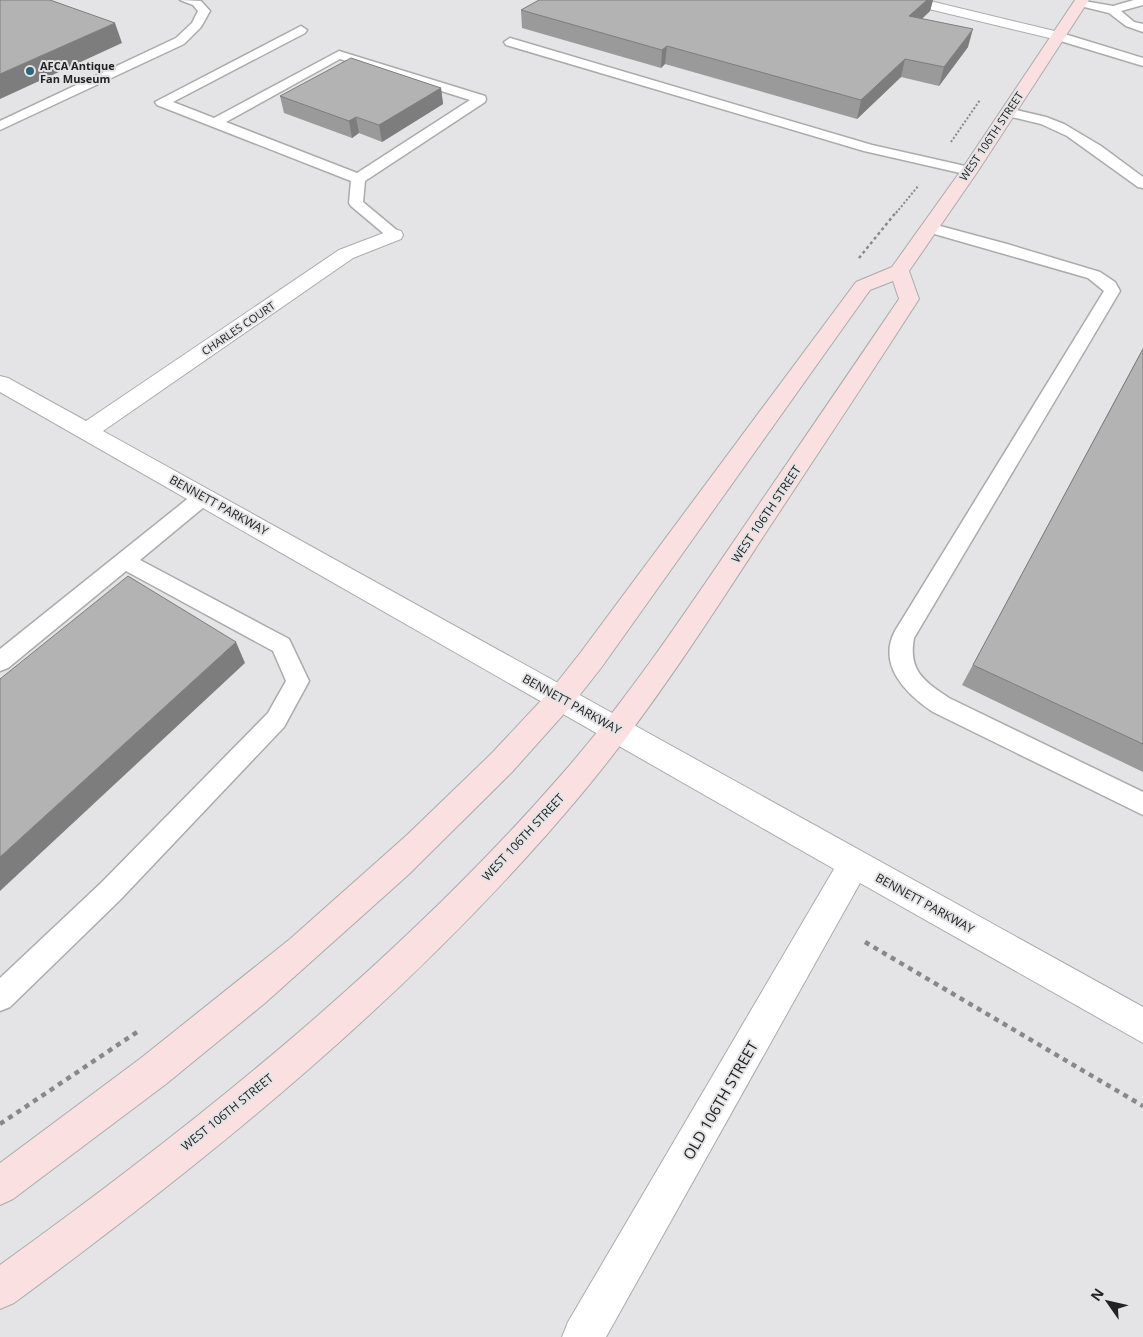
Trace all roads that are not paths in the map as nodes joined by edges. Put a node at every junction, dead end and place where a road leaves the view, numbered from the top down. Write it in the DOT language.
graph roads {
  1 [pos="186,0"];
  2 [pos="909,0"];
  3 [pos="1143,1"];
  4 [pos="1081,2"];
  5 [pos="1113,10"];
  6 [pos="1143,28"];
  7 [pos="301,30"];
  8 [pos="1058,36"];
  9 [pos="510,42"];
  10 [pos="1143,62"];
  11 [pos="1008,112"];
  12 [pos="215,123"];
  13 [pos="0,126"];
  14 [pos="968,171"];
  15 [pos="358,179"];
  16 [pos="1143,184"];
  17 [pos="929,228"];
  18 [pos="394,235"];
  19 [pos="898,271"];
  20 [pos="0,383"];
  21 [pos="87,431"];
  22 [pos="203,497"];
  23 [pos="125,561"];
  24 [pos="0,662"];
  25 [pos="561,698"];
  26 [pos="617,729"];
  27 [pos="1143,804"];
  28 [pos="854,863"];
  29 [pos="0,997"];
  30 [pos="1143,1026"];
  31 [pos="0,1186"];
  32 [pos="0,1289"];
  33 [pos="583,1337"];
  1 -- 13 [label="lane"];
  2 -- 8 [label="street"];
  3 -- 5 [label="lane"];
  4 -- 5 [label="lane"];
  4 -- 8 [label="street, WEST 106TH STREET"];
  5 -- 6 [label="lane"];
  7 -- 12 [label="lane"];
  8 -- 10 [label="lane"];
  8 -- 11 [label="street, WEST 106TH STREET"];
  9 -- 14 [label="lane"];
  11 -- 14 [label="street, WEST 106TH STREET"];
  11 -- 16 [label="lane"];
  12 -- 15 [label="lane"];
  12 -- 15 [label="lane"];
  14 -- 17 [label="street, WEST 106TH STREET"];
  15 -- 18 [label="lane"];
  17 -- 19 [label="street, WEST 106TH STREET"];
  17 -- 27 [label="lane"];
  18 -- 21 [label="street, CHARLES COURT"];
  19 -- 25 [label="street"];
  19 -- 26 [label="street, WEST 106TH STREET"];
  20 -- 21 [label="street, BENNETT PARKWAY"];
  21 -- 22 [label="street, BENNETT PARKWAY"];
  22 -- 23 [label="lane"];
  22 -- 25 [label="street, BENNETT PARKWAY"];
  23 -- 24 [label="lane"];
  23 -- 29 [label="lane"];
  25 -- 26 [label="street, BENNETT PARKWAY"];
  25 -- 31 [label="street"];
  26 -- 28 [label="street, BENNETT PARKWAY"];
  26 -- 32 [label="street, WEST 106TH STREET"];
  28 -- 30 [label="street, BENNETT PARKWAY"];
  28 -- 33 [label="street, OLD 106TH STREET"];
}
